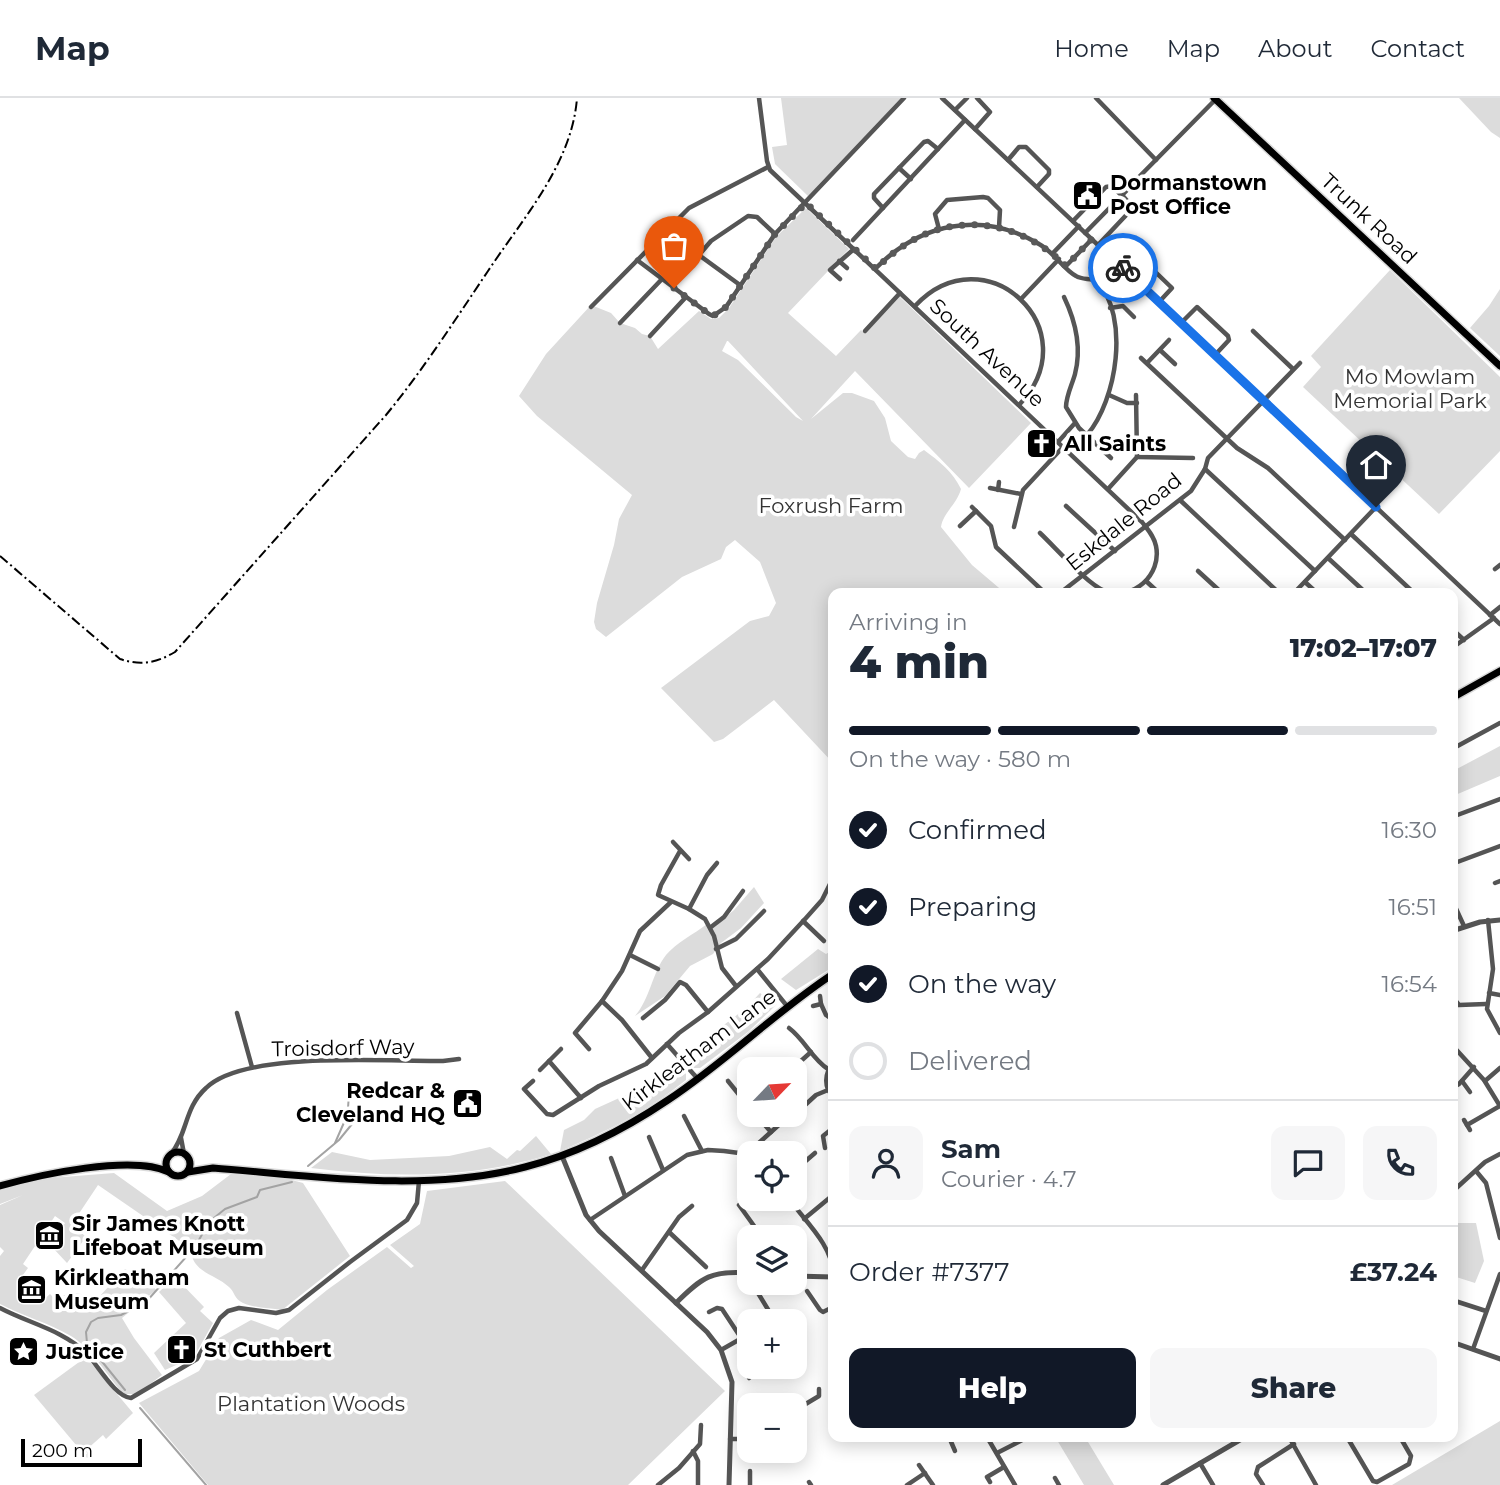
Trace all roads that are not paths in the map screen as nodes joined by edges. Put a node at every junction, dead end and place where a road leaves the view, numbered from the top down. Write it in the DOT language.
graph roads {
  1 [pos="759,98"];
  2 [pos="904,98"];
  3 [pos="942,98"];
  4 [pos="967,98"];
  5 [pos="977,98"];
  6 [pos="1096,98"];
  7 [pos="1214,99"];
  8 [pos="955,110"];
  9 [pos="965,120"];
  10 [pos="975,130"];
  11 [pos="938,149"];
  12 [pos="1008,160"];
  13 [pos="1156,160"];
  14 [pos="768,167"];
  15 [pos="899,168"];
  16 [pos="911,178"];
  17 [pos="1037,187"];
  18 [pos="1122,195"];
  19 [pos="806,203"];
  20 [pos="883,208"];
  21 [pos="1073,220"];
  22 [pos="1079,226"];
  23 [pos="999,227"];
  24 [pos="939,229"];
  25 [pos="666,231"];
  26 [pos="1085,233"];
  27 [pos="775,234"];
  28 [pos="1092,239"];
  29 [pos="853,240"];
  30 [pos="1098,245"];
  31 [pos="854,249"];
  32 [pos="1053,253"];
  33 [pos="699,255"];
  34 [pos="1059,259"];
  35 [pos="637,260"];
  36 [pos="839,261"];
  37 [pos="1066,266"];
  38 [pos="847,268"];
  39 [pos="876,269"];
  40 [pos="1130,275"];
  41 [pos="663,279"];
  42 [pos="840,279"];
  43 [pos="740,285"];
  44 [pos="901,293"];
  45 [pos="686,297"];
  46 [pos="1064,298"];
  47 [pos="1021,299"];
  48 [pos="1159,302"];
  49 [pos="915,306"];
  50 [pos="591,307"];
  51 [pos="1110,308"];
  52 [pos="1134,317"];
  53 [pos="620,323"];
  54 [pos="1181,323"];
  55 [pos="865,331"];
  56 [pos="1253,331"];
  57 [pos="650,336"];
  58 [pos="1169,340"];
  59 [pos="1160,350"];
  60 [pos="1215,355"];
  61 [pos="1141,358"];
  62 [pos="1147,363"];
  63 [pos="1300,363"];
  64 [pos="1175,364"];
  65 [pos="1500,366"];
  66 [pos="1294,369"];
  67 [pos="1109,395"];
  68 [pos="1136,395"];
  69 [pos="1264,401"];
  70 [pos="1136,403"];
  71 [pos="1018,405"];
  72 [pos="1075,423"];
  73 [pos="1087,435"];
  74 [pos="1227,439"];
  75 [pos="1058,442"];
  76 [pos="1063,447"];
  77 [pos="1137,457"];
  78 [pos="1111,458"];
  79 [pos="1193,458"];
  80 [pos="1205,469"];
  81 [pos="999,482"];
  82 [pos="990,488"];
  83 [pos="1108,489"];
  84 [pos="998,490"];
  85 [pos="1021,494"];
  86 [pos="1181,501"];
  87 [pos="1066,506"];
  88 [pos="1376,507"];
  89 [pos="1016,518"];
  90 [pos="1023,520"];
  91 [pos="960,526"];
  92 [pos="1014,527"];
  93 [pos="1146,527"];
  94 [pos="1040,533"];
  95 [pos="1350,534"];
  96 [pos="1345,540"];
  97 [pos="996,545"];
  98 [pos="989,547"];
  99 [pos="1115,551"];
  100 [pos="1328,558"];
  101 [pos="1198,571"];
  102 [pos="1315,571"];
  103 [pos="1084,575"];
  104 [pos="1146,581"];
  105 [pos="1305,582"];
  106 [pos="1040,588"];
  107 [pos="1067,588"];
  108 [pos="1099,588"];
  109 [pos="1136,588"];
  110 [pos="1154,588"];
  111 [pos="1217,588"];
  112 [pos="1274,588"];
  113 [pos="1299,588"];
  114 [pos="1312,588"];
  115 [pos="1361,588"];
  116 [pos="1409,588"];
  117 [pos="1500,607"];
  118 [pos="1492,616"];
  119 [pos="1500,624"];
  120 [pos="1458,634"];
  121 [pos="1464,640"];
  122 [pos="1458,644"];
  123 [pos="1500,671"];
  124 [pos="1458,695"];
  125 [pos="1500,723"];
  126 [pos="1458,747"];
  127 [pos="1500,799"];
  128 [pos="1458,815"];
  129 [pos="673,842"];
  130 [pos="1500,846"];
  131 [pos="680,851"];
  132 [pos="689,859"];
  133 [pos="1458,862"];
  134 [pos="717,863"];
  135 [pos="828,888"];
  136 [pos="743,891"];
  137 [pos="671,902"];
  138 [pos="689,909"];
  139 [pos="764,911"];
  140 [pos="1458,913"];
  141 [pos="1488,920"];
  142 [pos="1500,920"];
  143 [pos="803,921"];
  144 [pos="1464,926"];
  145 [pos="711,927"];
  146 [pos="1458,928"];
  147 [pos="824,941"];
  148 [pos="716,949"];
  149 [pos="630,955"];
  150 [pos="757,968"];
  151 [pos="658,969"];
  152 [pos="828,977"];
  153 [pos="736,986"];
  154 [pos="1489,993"];
  155 [pos="1500,995"];
  156 [pos="820,996"];
  157 [pos="602,1001"];
  158 [pos="1458,1003"];
  159 [pos="821,1004"];
  160 [pos="1486,1004"];
  161 [pos="787,1006"];
  162 [pos="813,1006"];
  163 [pos="708,1012"];
  164 [pos="237,1013"];
  165 [pos="828,1016"];
  166 [pos="643,1018"];
  167 [pos="789,1028"];
  168 [pos="1500,1033"];
  169 [pos="667,1044"];
  170 [pos="561,1049"];
  171 [pos="589,1049"];
  172 [pos="1458,1051"];
  173 [pos="811,1052"];
  174 [pos="805,1057"];
  175 [pos="652,1058"];
  176 [pos="459,1059"];
  177 [pos="549,1061"];
  178 [pos="828,1066"];
  179 [pos="252,1067"];
  180 [pos="1474,1068"];
  181 [pos="1500,1068"];
  182 [pos="540,1070"];
  183 [pos="697,1078"];
  184 [pos="533,1081"];
  185 [pos="728,1081"];
  186 [pos="1462,1081"];
  187 [pos="1485,1082"];
  188 [pos="1458,1084"];
  189 [pos="828,1090"];
  190 [pos="737,1092"];
  191 [pos="1470,1092"];
  192 [pos="582,1098"];
  193 [pos="807,1103"];
  194 [pos="1500,1106"];
  195 [pos="686,1117"];
  196 [pos="1467,1125"];
  197 [pos="767,1127"];
  198 [pos="777,1127"];
  199 [pos="771,1132"];
  200 [pos="828,1132"];
  201 [pos="817,1134"];
  202 [pos="823,1136"];
  203 [pos="181,1137"];
  204 [pos="651,1138"];
  205 [pos="761,1141"];
  206 [pos="825,1147"];
  207 [pos="702,1151"];
  208 [pos="1500,1154"];
  209 [pos="186,1155"];
  210 [pos="737,1155"];
  211 [pos="170,1156"];
  212 [pos="562,1156"];
  213 [pos="813,1157"];
  214 [pos="614,1161"];
  215 [pos="807,1161"];
  216 [pos="145,1166"];
  217 [pos="213,1168"];
  218 [pos="663,1170"];
  219 [pos="1476,1171"];
  220 [pos="169,1172"];
  221 [pos="188,1172"];
  222 [pos="419,1181"];
  223 [pos="0,1185"];
  224 [pos="1458,1187"];
  225 [pos="625,1196"];
  226 [pos="828,1199"];
  227 [pos="692,1206"];
  228 [pos="798,1211"];
  229 [pos="590,1220"];
  230 [pos="804,1220"];
  231 [pos="669,1231"];
  232 [pos="1500,1238"];
  233 [pos="826,1250"];
  234 [pos="828,1253"];
  235 [pos="706,1267"];
  236 [pos="642,1269"];
  237 [pos="737,1272"];
  238 [pos="1500,1274"];
  239 [pos="807,1276"];
  240 [pos="828,1276"];
  241 [pos="807,1291"];
  242 [pos="1458,1302"];
  243 [pos="676,1303"];
  244 [pos="0,1308"];
  245 [pos="828,1310"];
  246 [pos="1486,1311"];
  247 [pos="709,1312"];
  248 [pos="737,1331"];
  249 [pos="737,1341"];
  250 [pos="1458,1344"];
  251 [pos="1473,1349"];
  252 [pos="721,1350"];
  253 [pos="1500,1359"];
  254 [pos="819,1390"];
  255 [pos="807,1403"];
  256 [pos="701,1425"];
  257 [pos="730,1439"];
  258 [pos="737,1439"];
  259 [pos="951,1442"];
  260 [pos="990,1442"];
  261 [pos="1018,1442"];
  262 [pos="1236,1442"];
  263 [pos="1350,1442"];
  264 [pos="1404,1442"];
  265 [pos="1294,1444"];
  266 [pos="693,1451"];
  267 [pos="955,1451"];
  268 [pos="997,1453"];
  269 [pos="1200,1463"];
  270 [pos="919,1465"];
  271 [pos="1004,1467"];
  272 [pos="750,1471"];
  273 [pos="925,1473"];
  274 [pos="1055,1478"];
  275 [pos="990,1482"];
  276 [pos="658,1485"];
  277 [pos="698,1485"];
  278 [pos="729,1485"];
  279 [pos="750,1485"];
  280 [pos="907,1485"];
  281 [pos="933,1485"];
  282 [pos="1015,1485"];
  283 [pos="1059,1485"];
  284 [pos="1163,1485"];
  285 [pos="1213,1485"];
  286 [pos="1263,1485"];
  287 [pos="1316,1485"];
  1 -- 14 [label="street"];
  2 -- 19 [label="street"];
  3 -- 8 [label="street"];
  4 -- 8 [label="street"];
  5 -- 10 [label="street"];
  6 -- 13 [label="street"];
  7 -- 13 [label="street"];
  7 -- 65 [label="main road, Trunk Road"];
  8 -- 9 [label="street"];
  9 -- 10 [label="street"];
  9 -- 11 [label="street"];
  10 -- 12 [label="street"];
  11 -- 15 [label="street"];
  11 -- 16 [label="street"];
  12 -- 17 [label="street"];
  12 -- 17 [label="street"];
  13 -- 18 [label="street"];
  14 -- 19 [label="street, South Avenue"];
  14 -- 25 [label="street"];
  15 -- 16 [label="street"];
  15 -- 20 [label="street"];
  16 -- 20 [label="street"];
  17 -- 21 [label="street"];
  18 -- 21 [label="street"];
  18 -- 26 [label="street"];
  18 -- 30 [label="street"];
  19 -- 27 [label="street"];
  19 -- 31 [label="street, South Avenue"];
  20 -- 29 [label="street"];
  21 -- 22 [label="street"];
  22 -- 26 [label="street"];
  22 -- 32 [label="street"];
  23 -- 24 [label="street"];
  23 -- 24 [label="street"];
  23 -- 32 [label="street"];
  24 -- 39 [label="street"];
  25 -- 33 [label="street"];
  25 -- 35 [label="street"];
  26 -- 28 [label="street"];
  27 -- 33 [label="street"];
  27 -- 43 [label="street"];
  28 -- 30 [label="street"];
  28 -- 37 [label="street"];
  30 -- 40 [label="street"];
  31 -- 36 [label="street"];
  31 -- 39 [label="street, South Avenue"];
  32 -- 34 [label="street"];
  33 -- 43 [label="street"];
  34 -- 37 [label="street"];
  34 -- 47 [label="street"];
  35 -- 41 [label="street"];
  35 -- 50 [label="street"];
  36 -- 38 [label="street"];
  36 -- 42 [label="street"];
  37 -- 51 [label="street"];
  39 -- 44 [label="street, South Avenue"];
  40 -- 48 [label="street"];
  40 -- 48 [label="street"];
  41 -- 45 [label="street"];
  41 -- 53 [label="street"];
  43 -- 45 [label="street"];
  44 -- 49 [label="street, South Avenue"];
  44 -- 55 [label="street"];
  45 -- 57 [label="street"];
  46 -- 72 [label="street"];
  47 -- 49 [label="street"];
  47 -- 71 [label="street"];
  48 -- 54 [label="street"];
  49 -- 71 [label="street, South Avenue"];
  51 -- 52 [label="street"];
  51 -- 67 [label="street"];
  54 -- 60 [label="street"];
  54 -- 60 [label="street"];
  56 -- 66 [label="street"];
  58 -- 59 [label="street"];
  59 -- 62 [label="street"];
  59 -- 64 [label="street"];
  60 -- 69 [label="street"];
  61 -- 62 [label="street"];
  62 -- 74 [label="street"];
  63 -- 66 [label="street, Eskdale Road"];
  66 -- 69 [label="street, Eskdale Road"];
  67 -- 70 [label="street"];
  67 -- 73 [label="street"];
  68 -- 70 [label="street"];
  69 -- 74 [label="street, Eskdale Road"];
  69 -- 88 [label="street"];
  70 -- 77 [label="street"];
  71 -- 75 [label="street, South Avenue"];
  72 -- 73 [label="street"];
  72 -- 75 [label="street"];
  73 -- 78 [label="street"];
  74 -- 80 [label="street, Eskdale Road"];
  74 -- 96 [label="street"];
  75 -- 76 [label="street, South Avenue"];
  76 -- 83 [label="street, South Avenue"];
  76 -- 85 [label="street"];
  77 -- 79 [label="street"];
  77 -- 83 [label="street"];
  80 -- 86 [label="street, Eskdale Road"];
  80 -- 102 [label="street"];
  81 -- 84 [label="street"];
  82 -- 84 [label="street"];
  83 -- 93 [label="street, South Avenue"];
  84 -- 85 [label="street"];
  85 -- 89 [label="street"];
  86 -- 93 [label="street, Eskdale Road"];
  86 -- 112 [label="street"];
  87 -- 99 [label="street"];
  88 -- 95 [label="street"];
  88 -- 118 [label="street"];
  89 -- 90 [label="street"];
  89 -- 92 [label="street"];
  91 -- 97 [label="street"];
  93 -- 99 [label="street, Eskdale Road"];
  93 -- 104 [label="street"];
  94 -- 103 [label="street"];
  95 -- 96 [label="street"];
  95 -- 116 [label="street"];
  96 -- 100 [label="street"];
  97 -- 98 [label="street"];
  97 -- 106 [label="street"];
  99 -- 103 [label="street, Eskdale Road"];
  100 -- 102 [label="street"];
  100 -- 115 [label="street"];
  101 -- 111 [label="street"];
  102 -- 105 [label="street"];
  103 -- 107 [label="street, Eskdale Road"];
  103 -- 108 [label="street"];
  104 -- 109 [label="street"];
  104 -- 110 [label="street"];
  105 -- 113 [label="street"];
  105 -- 114 [label="street"];
  117 -- 118 [label="street"];
  118 -- 119 [label="street"];
  118 -- 121 [label="street"];
  120 -- 121 [label="street"];
  121 -- 122 [label="street"];
  123 -- 124 [label="main road"];
  125 -- 126 [label="street"];
  127 -- 128 [label="street"];
  129 -- 131 [label="street"];
  130 -- 133 [label="street"];
  131 -- 132 [label="street"];
  131 -- 137 [label="street"];
  134 -- 138 [label="street"];
  135 -- 143 [label="street"];
  136 -- 145 [label="street"];
  137 -- 138 [label="street"];
  137 -- 149 [label="street"];
  138 -- 145 [label="street"];
  139 -- 148 [label="street"];
  140 -- 144 [label="street"];
  141 -- 142 [label="street"];
  141 -- 144 [label="street"];
  141 -- 154 [label="street"];
  143 -- 147 [label="street"];
  143 -- 150 [label="street"];
  144 -- 146 [label="street"];
  145 -- 148 [label="street"];
  148 -- 153 [label="street"];
  149 -- 151 [label="street"];
  149 -- 157 [label="street"];
  150 -- 153 [label="street"];
  150 -- 161 [label="street"];
  152 -- 161 [label="main road, Kirkleatham Lane"];
  153 -- 163 [label="street"];
  154 -- 155 [label="street"];
  154 -- 160 [label="street"];
  156 -- 159 [label="street"];
  157 -- 171 [label="street"];
  157 -- 175 [label="street"];
  158 -- 160 [label="street"];
  159 -- 162 [label="street"];
  159 -- 165 [label="street"];
  160 -- 168 [label="street"];
  161 -- 183 [label="main road, Kirkleatham Lane"];
  163 -- 166 [label="street"];
  163 -- 169 [label="street"];
  164 -- 179 [label="street"];
  167 -- 173 [label="street"];
  169 -- 175 [label="street"];
  169 -- 183 [label="street"];
  170 -- 177 [label="street"];
  172 -- 180 [label="street"];
  173 -- 174 [label="street"];
  173 -- 178 [label="street"];
  175 -- 192 [label="street"];
  176 -- 179 [label="street, Troisdorf Way"];
  177 -- 182 [label="street"];
  177 -- 192 [label="street"];
  179 -- 203 [label="street, Troisdorf Way"];
  180 -- 186 [label="street"];
  180 -- 187 [label="street"];
  181 -- 187 [label="street"];
  183 -- 212 [label="main road, Kirkleatham Lane"];
  184 -- 192 [label="street"];
  185 -- 190 [label="street"];
  186 -- 188 [label="street"];
  186 -- 191 [label="street"];
  187 -- 194 [label="street"];
  189 -- 193 [label="street"];
  194 -- 196 [label="street"];
  195 -- 207 [label="street"];
  197 -- 199 [label="street"];
  198 -- 199 [label="street"];
  199 -- 205 [label="street"];
  200 -- 202 [label="street"];
  201 -- 202 [label="street"];
  202 -- 206 [label="street"];
  203 -- 209 [label="street"];
  203 -- 211 [label="street, Troisdorf Way"];
  204 -- 218 [label="street"];
  207 -- 210 [label="street"];
  207 -- 218 [label="street"];
  208 -- 219 [label="street"];
  209 -- 211 [label="main road"];
  209 -- 217 [label="main road, Kirkleatham Lane"];
  209 -- 221 [label="main road"];
  211 -- 216 [label="main road"];
  211 -- 220 [label="main road"];
  212 -- 222 [label="main road, Kirkleatham Lane"];
  212 -- 229 [label="street"];
  213 -- 215 [label="street"];
  214 -- 225 [label="street"];
  216 -- 220 [label="main road"];
  216 -- 223 [label="main road"];
  217 -- 221 [label="main road, Kirkleatham Lane"];
  217 -- 222 [label="main road, Kirkleatham Lane"];
  218 -- 225 [label="street"];
  219 -- 224 [label="street"];
  219 -- 232 [label="street"];
  220 -- 221 [label="main road"];
  222 -- 244 [label="street"];
  225 -- 229 [label="street"];
  226 -- 230 [label="street"];
  227 -- 231 [label="street"];
  228 -- 230 [label="street"];
  229 -- 236 [label="street"];
  230 -- 233 [label="street"];
  231 -- 235 [label="street"];
  231 -- 236 [label="street"];
  233 -- 234 [label="street"];
  236 -- 243 [label="street"];
  237 -- 243 [label="street"];
  238 -- 246 [label="street"];
  239 -- 240 [label="street"];
  241 -- 245 [label="street"];
  242 -- 246 [label="street"];
  243 -- 252 [label="street"];
  246 -- 251 [label="street"];
  247 -- 248 [label="street"];
  249 -- 252 [label="street"];
  250 -- 251 [label="street"];
  251 -- 253 [label="street"];
  252 -- 257 [label="street"];
  254 -- 255 [label="street"];
  256 -- 266 [label="street"];
  257 -- 258 [label="street"];
  257 -- 278 [label="street"];
  259 -- 267 [label="street"];
  260 -- 268 [label="street"];
  261 -- 268 [label="street"];
  262 -- 269 [label="street"];
  263 -- 264 [label="street"];
  265 -- 286 [label="street"];
  265 -- 287 [label="street"];
  266 -- 276 [label="street"];
  266 -- 277 [label="street"];
  268 -- 271 [label="street"];
  269 -- 284 [label="street"];
  269 -- 285 [label="street"];
  270 -- 273 [label="street"];
  271 -- 275 [label="street"];
  271 -- 282 [label="street"];
  272 -- 279 [label="street"];
  273 -- 280 [label="street"];
  273 -- 281 [label="street"];
  274 -- 283 [label="street"];
}
